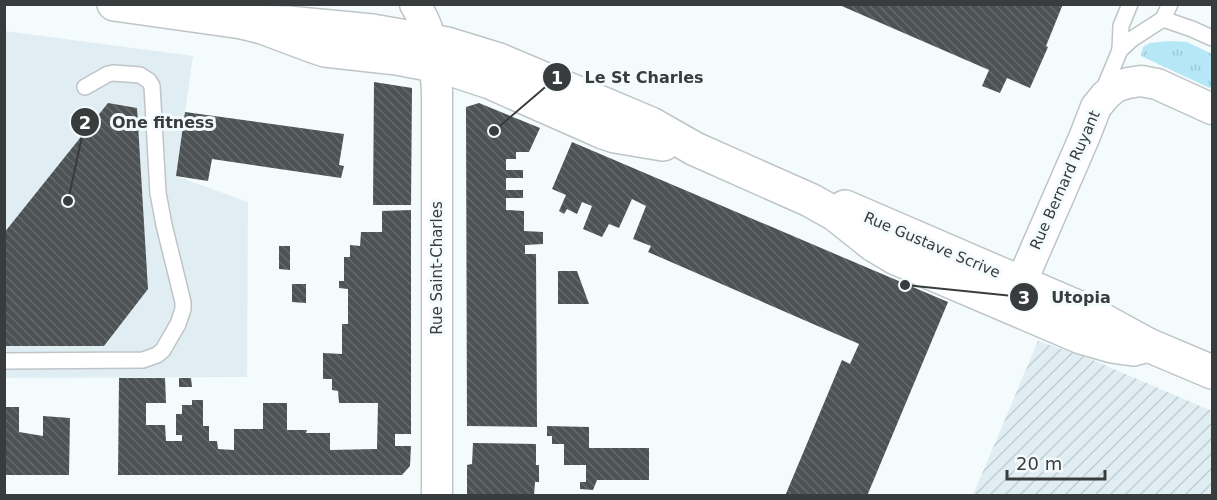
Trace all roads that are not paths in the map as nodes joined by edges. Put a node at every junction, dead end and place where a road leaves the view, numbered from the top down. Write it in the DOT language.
graph roads {
  1 [pos="114,4"];
  2 [pos="415,4"];
  3 [pos="1130,4"];
  4 [pos="1170,4"];
  5 [pos="1163,19"];
  6 [pos="1212,38"];
  7 [pos="1120,51"];
  8 [pos="434,53"];
  9 [pos="85,87"];
  10 [pos="1096,107"];
  11 [pos="1212,109"];
  12 [pos="1015,295"];
  13 [pos="4,361"];
  14 [pos="1212,372"];
  15 [pos="437,495"];
  1 -- 8 [label="street, Rue Gustave Scrive"];
  2 -- 8 [label="street"];
  3 -- 7 [label="lane"];
  4 -- 5 [label="lane"];
  5 -- 6 [label="lane"];
  5 -- 7 [label="lane"];
  7 -- 10 [label="lane"];
  8 -- 12 [label="street, Rue Gustave Scrive"];
  8 -- 15 [label="street, Rue Saint-Charles"];
  9 -- 13 [label="lane"];
  10 -- 11 [label="street, Rue Bernard Ruyant"];
  10 -- 12 [label="street, Rue Bernard Ruyant"];
  12 -- 14 [label="street, Rue Gustave Scrive"];
}
